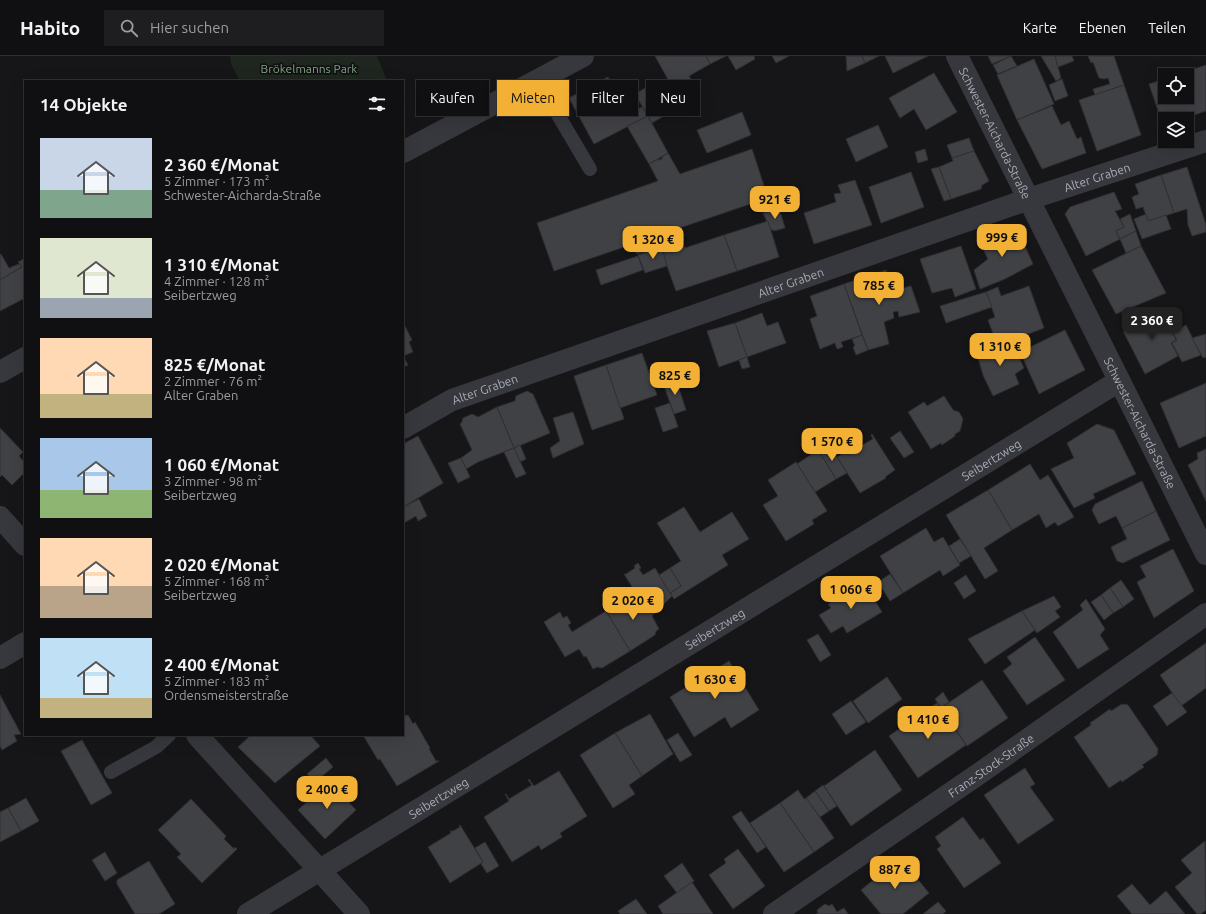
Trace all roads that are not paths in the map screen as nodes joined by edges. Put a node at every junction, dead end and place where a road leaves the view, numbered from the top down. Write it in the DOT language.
graph roads {
  1 [pos="584,56"];
  2 [pos="958,56"];
  3 [pos="538,80"];
  4 [pos="497,102"];
  5 [pos="559,116"];
  6 [pos="1206,141"];
  7 [pos="404,151"];
  8 [pos="590,169"];
  9 [pos="1029,199"];
  10 [pos="24,359"];
  11 [pos="0,372"];
  12 [pos="1119,381"];
  13 [pos="404,427"];
  14 [pos="0,517"];
  15 [pos="24,544"];
  16 [pos="1206,554"];
  17 [pos="1206,614"];
  18 [pos="24,644"];
  19 [pos="0,658"];
  20 [pos="168,736"];
  21 [pos="198,736"];
  22 [pos="111,772"];
  23 [pos="320,870"];
  24 [pos="248,914"];
  25 [pos="359,914"];
  26 [pos="774,914"];
  1 -- 3 [label="street"];
  2 -- 9 [label="street, Schwester-Aicharda-Straße"];
  4 -- 7 [label="street"];
  5 -- 8 [label="lane"];
  6 -- 9 [label="street, Alter Graben"];
  9 -- 12 [label="street, Schwester-Aicharda-Straße"];
  9 -- 13 [label="street, Alter Graben"];
  10 -- 11 [label="street"];
  12 -- 16 [label="street, Schwester-Aicharda-Straße"];
  12 -- 23 [label="street, Seibertzweg"];
  14 -- 15 [label="street"];
  17 -- 26 [label="street, Franz-Stock-Straße"];
  18 -- 19 [label="street"];
  20 -- 22 [label="lane"];
  21 -- 23 [label="street"];
  23 -- 24 [label="street, Seibertzweg"];
  23 -- 25 [label="street"];
}
